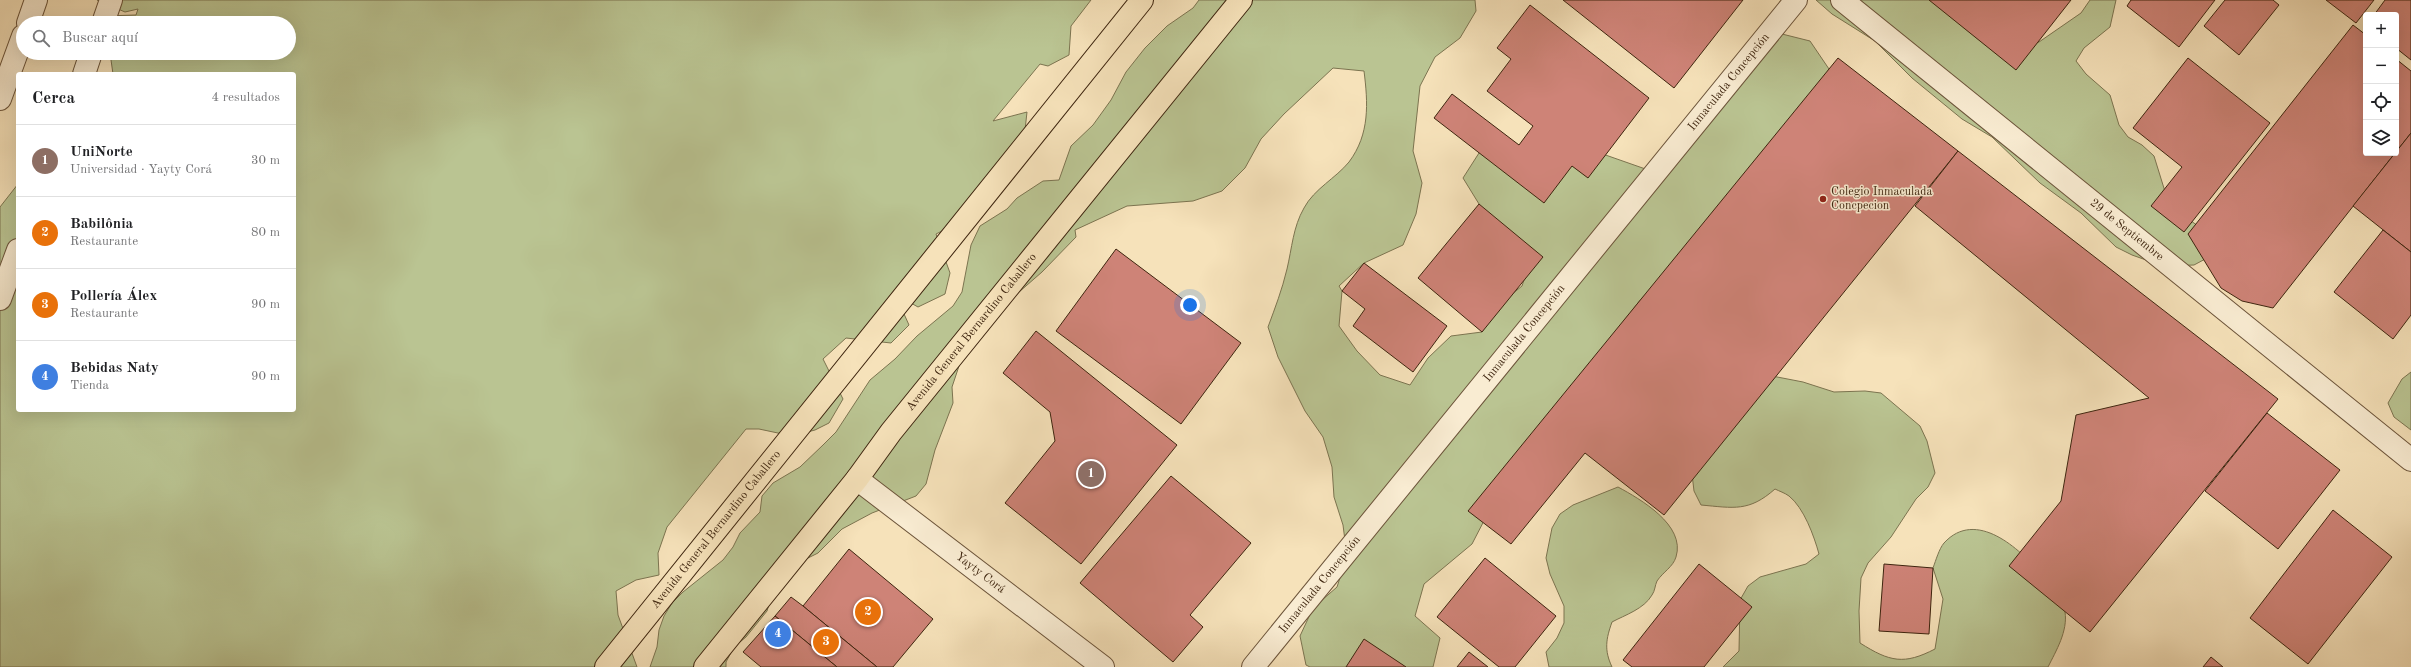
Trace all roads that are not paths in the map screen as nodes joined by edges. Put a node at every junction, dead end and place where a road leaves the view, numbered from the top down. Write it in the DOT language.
graph roads {
  1 [pos="36,0"];
  2 [pos="111,0"];
  3 [pos="1142,0"];
  4 [pos="1241,0"];
  5 [pos="1796,0"];
  6 [pos="1842,0"];
  7 [pos="30,16"];
  8 [pos="105,16"];
  9 [pos="16,55"];
  10 [pos="89,60"];
  11 [pos="85,72"];
  12 [pos="0,99"];
  13 [pos="16,255"];
  14 [pos="0,299"];
  15 [pos="2411,460"];
  16 [pos="857,479"];
  17 [pos="606,667"];
  18 [pos="705,667"];
  19 [pos="1103,667"];
  20 [pos="1253,667"];
  1 -- 7 [label="street"];
  2 -- 8 [label="street"];
  3 -- 17 [label="main road, Avenida General Bernardino Caballero"];
  4 -- 16 [label="main road, Avenida General Bernardino Caballero"];
  5 -- 20 [label="street, Inmaculada Concepción"];
  6 -- 15 [label="street, 29 de Septiembre"];
  9 -- 12 [label="street"];
  10 -- 11 [label="street"];
  13 -- 14 [label="street"];
  16 -- 18 [label="main road, Avenida General Bernardino Caballero"];
  16 -- 19 [label="street, Yayty Corá"];
}
